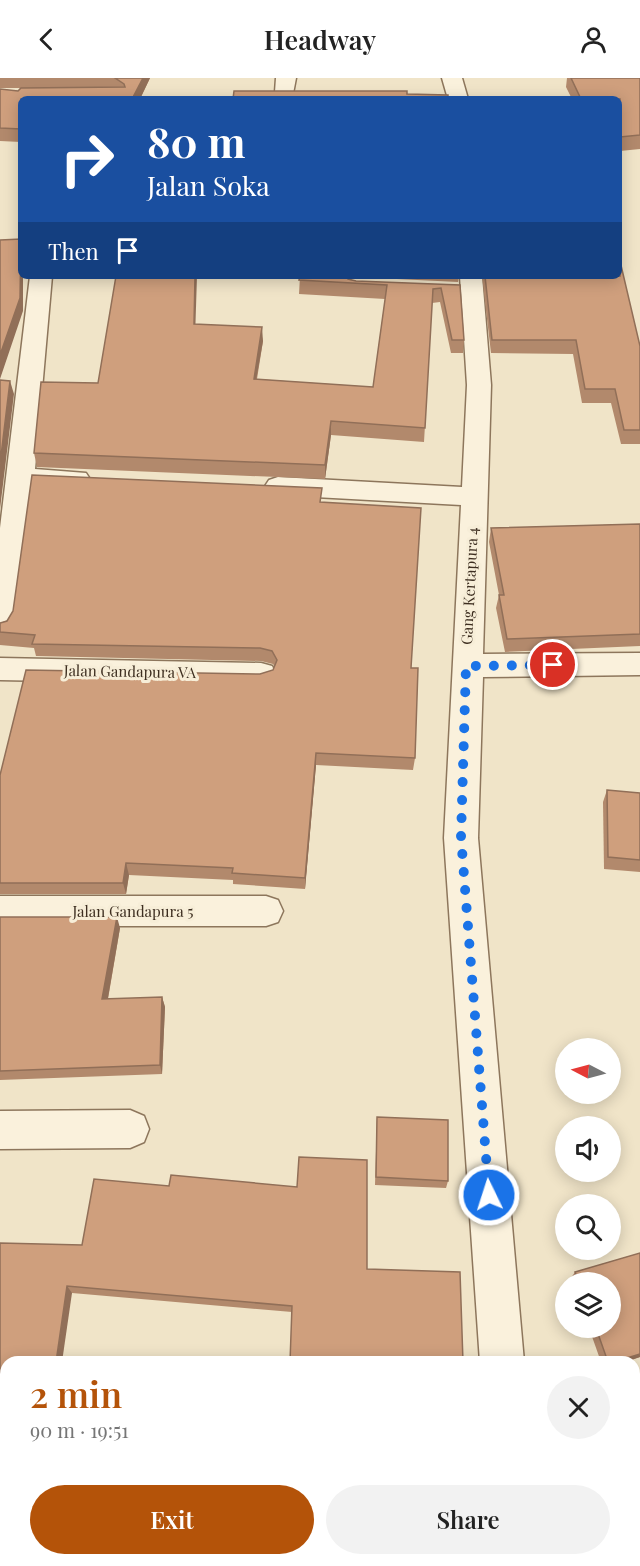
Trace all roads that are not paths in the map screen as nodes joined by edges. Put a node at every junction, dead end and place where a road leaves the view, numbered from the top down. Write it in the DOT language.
graph roads {
  1 [pos="286,78"];
  2 [pos="452,78"];
  3 [pos="283,96"];
  4 [pos="457,96"];
  5 [pos="41,279"];
  6 [pos="464,286"];
  7 [pos="21,477"];
  8 [pos="104,480"];
  9 [pos="258,485"];
  10 [pos="473,497"];
  11 [pos="0,624"];
  12 [pos="640,664"];
  13 [pos="466,666"];
  14 [pos="0,669"];
  15 [pos="261,674"];
  16 [pos="0,911"];
  17 [pos="266,911"];
  18 [pos="130,1129"];
  19 [pos="0,1130"];
  20 [pos="502,1356"];
  1 -- 3 [label="street"];
  2 -- 4 [label="street"];
  5 -- 7 [label="street"];
  6 -- 10 [label="street, Gang Kertapura 4"];
  7 -- 8 [label="street"];
  7 -- 11 [label="street"];
  9 -- 10 [label="street"];
  10 -- 13 [label="street, Gang Kertapura 4"];
  12 -- 13 [label="street"];
  13 -- 20 [label="street, Gang Kertapura 4"];
  14 -- 15 [label="street, Jalan Gandapura VA"];
  16 -- 17 [label="street, Jalan Gandapura 5"];
  18 -- 19 [label="street"];
}
